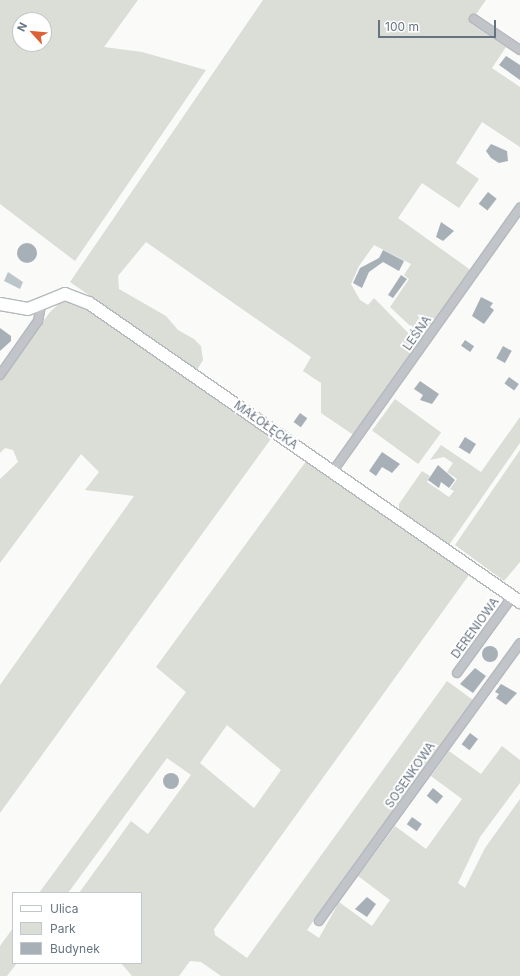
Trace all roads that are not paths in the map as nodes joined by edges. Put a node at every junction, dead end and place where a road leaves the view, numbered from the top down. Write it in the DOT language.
graph roads {
  1 [pos="474,19"];
  2 [pos="520,50"];
  3 [pos="520,208"];
  4 [pos="0,304"];
  5 [pos="41,306"];
  6 [pos="0,374"];
  7 [pos="333,471"];
  8 [pos="516,600"];
  9 [pos="520,643"];
  10 [pos="457,673"];
  11 [pos="319,921"];
  1 -- 2 [label="street"];
  3 -- 7 [label="street, LEŚNA"];
  4 -- 5 [label="street, MAŁOŁĘCKA"];
  5 -- 6 [label="street"];
  5 -- 7 [label="street, MAŁOŁĘCKA"];
  7 -- 8 [label="street, MAŁOŁĘCKA"];
  8 -- 10 [label="street, DERENIOWA"];
  9 -- 11 [label="street, SOSENKOWA"];
}
